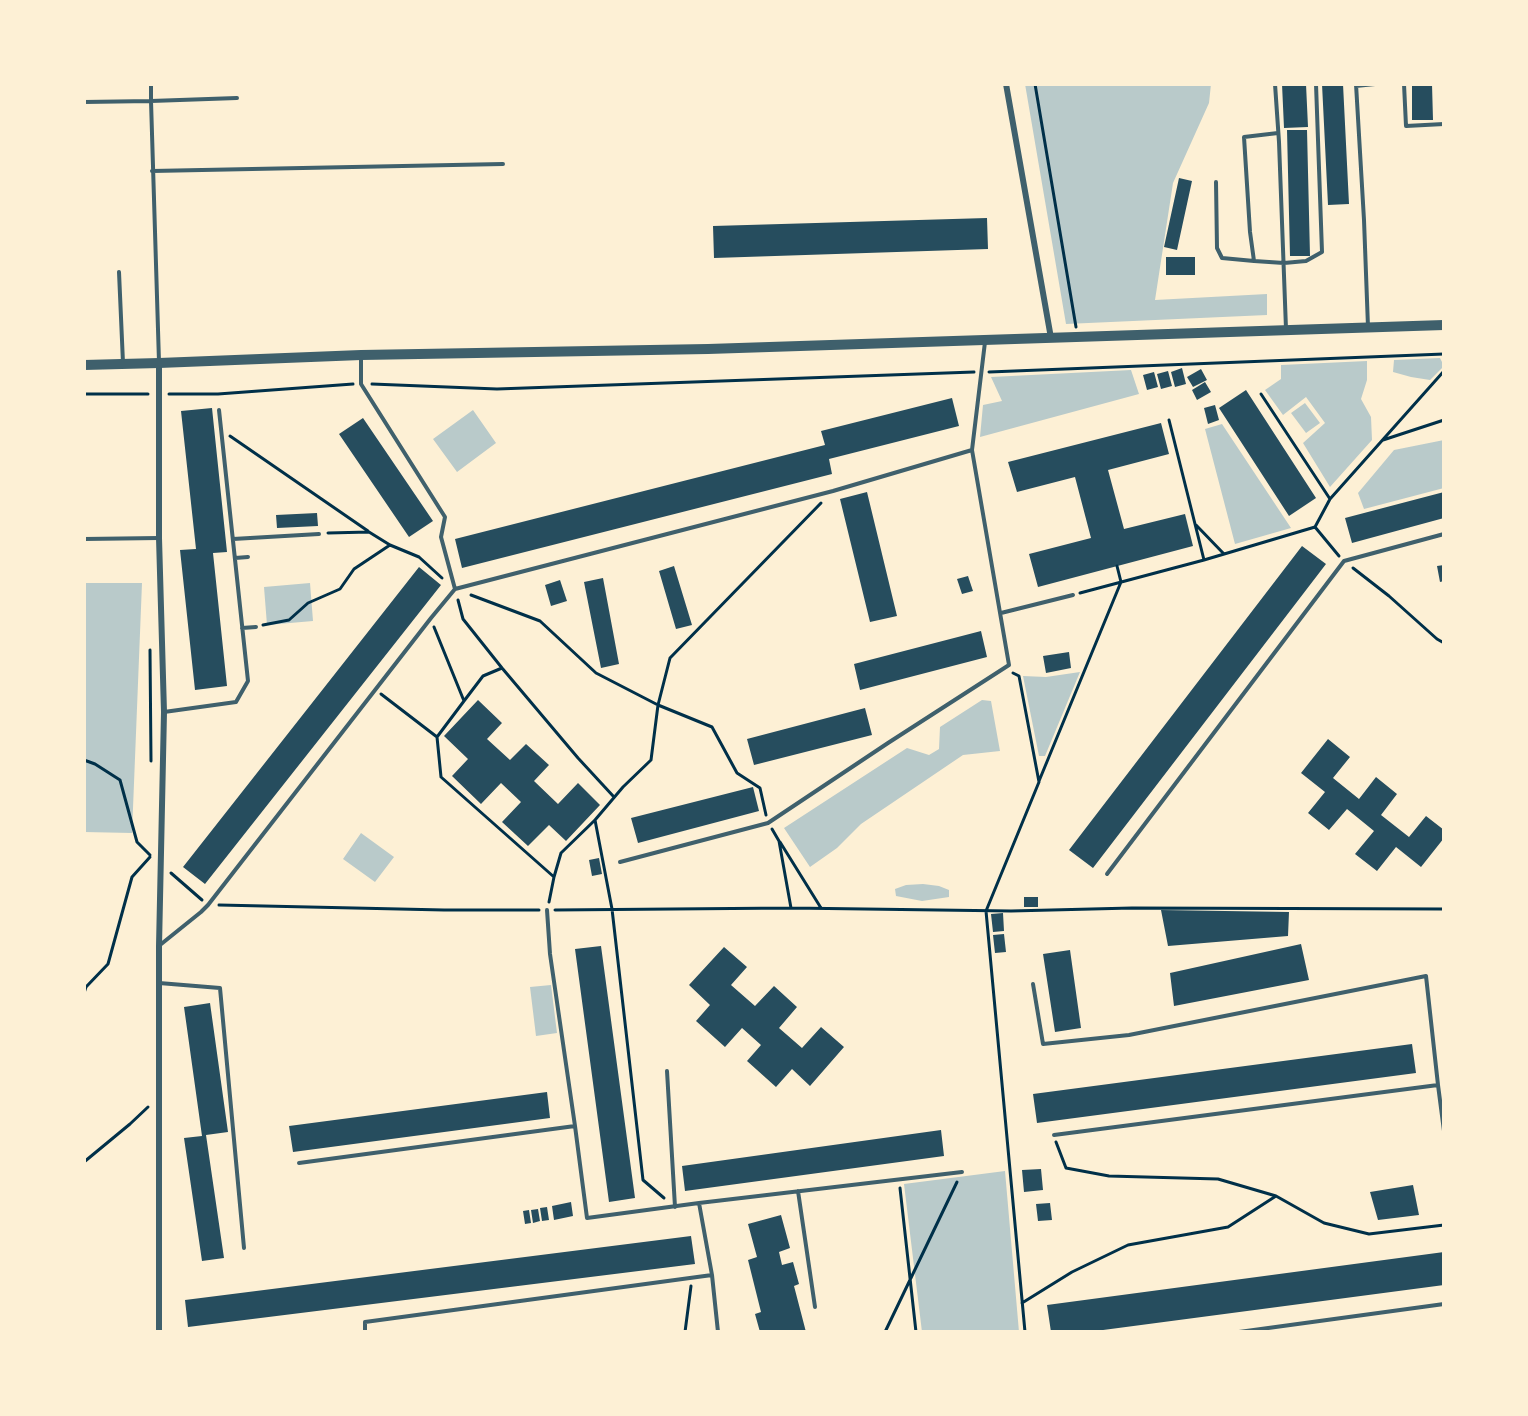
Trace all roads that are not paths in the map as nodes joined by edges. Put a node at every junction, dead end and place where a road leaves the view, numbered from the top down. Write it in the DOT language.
graph roads {
  1 [pos="151,84"];
  2 [pos="1006,84"];
  3 [pos="1275,84"];
  4 [pos="1316,84"];
  5 [pos="1375,84"];
  6 [pos="1404,84"];
  7 [pos="1356,85"];
  8 [pos="237,98"];
  9 [pos="151,101"];
  10 [pos="84,102"];
  11 [pos="1444,124"];
  12 [pos="1278,132"];
  13 [pos="503,164"];
  14 [pos="152,171"];
  15 [pos="1216,182"];
  16 [pos="1254,261"];
  17 [pos="1284,263"];
  18 [pos="119,272"];
  19 [pos="1444,325"];
  20 [pos="1368,327"];
  21 [pos="1286,330"];
  22 [pos="1051,338"];
  23 [pos="985,339"];
  24 [pos="362,355"];
  25 [pos="159,363"];
  26 [pos="123,364"];
  27 [pos="84,365"];
  28 [pos="219,410"];
  29 [pos="972,450"];
  30 [pos="319,534"];
  31 [pos="1444,534"];
  32 [pos="159,538"];
  33 [pos="84,539"];
  34 [pos="233,539"];
  35 [pos="248,557"];
  36 [pos="235,558"];
  37 [pos="455,589"];
  38 [pos="1073,595"];
  39 [pos="1000,613"];
  40 [pos="256,627"];
  41 [pos="242,628"];
  42 [pos="164,712"];
  43 [pos="620,862"];
  44 [pos="1107,874"];
  45 [pos="547,910"];
  46 [pos="159,946"];
  47 [pos="159,983"];
  48 [pos="1033,984"];
  49 [pos="667,1071"];
  50 [pos="1438,1085"];
  51 [pos="575,1126"];
  52 [pos="1444,1131"];
  53 [pos="1054,1135"];
  54 [pos="299,1163"];
  55 [pos="962,1172"];
  56 [pos="798,1191"];
  57 [pos="699,1203"];
  58 [pos="675,1207"];
  59 [pos="244,1248"];
  60 [pos="712,1275"];
  61 [pos="1444,1304"];
  62 [pos="815,1307"];
  63 [pos="159,1332"];
  64 [pos="365,1332"];
  65 [pos="718,1332"];
  66 [pos="1239,1332"];
  1 -- 9 [label="lane"];
  2 -- 22 [label="street"];
  3 -- 12 [label="lane"];
  4 -- 17 [label="lane"];
  5 -- 7 [label="lane"];
  6 -- 11 [label="lane"];
  7 -- 20 [label="lane"];
  8 -- 9 [label="lane"];
  9 -- 10 [label="lane"];
  9 -- 14 [label="lane"];
  12 -- 16 [label="lane"];
  12 -- 17 [label="lane"];
  13 -- 14 [label="lane"];
  14 -- 25 [label="lane"];
  15 -- 16 [label="lane"];
  16 -- 17 [label="lane"];
  17 -- 21 [label="lane"];
  18 -- 26 [label="lane"];
  19 -- 20 [label="street"];
  20 -- 21 [label="street"];
  21 -- 22 [label="street"];
  22 -- 23 [label="street"];
  23 -- 24 [label="street"];
  23 -- 29 [label="lane"];
  24 -- 25 [label="street"];
  24 -- 37 [label="lane"];
  25 -- 26 [label="street"];
  25 -- 32 [label="street"];
  26 -- 27 [label="street"];
  28 -- 34 [label="lane"];
  29 -- 37 [label="lane"];
  29 -- 39 [label="lane"];
  30 -- 34 [label="lane"];
  31 -- 44 [label="lane"];
  32 -- 33 [label="lane"];
  32 -- 42 [label="street"];
  34 -- 36 [label="lane"];
  35 -- 36 [label="lane"];
  36 -- 41 [label="lane"];
  37 -- 46 [label="lane"];
  38 -- 39 [label="lane"];
  39 -- 43 [label="lane"];
  40 -- 41 [label="lane"];
  41 -- 42 [label="lane"];
  42 -- 46 [label="street"];
  45 -- 51 [label="lane"];
  46 -- 47 [label="street"];
  47 -- 59 [label="lane"];
  47 -- 63 [label="street"];
  48 -- 50 [label="lane"];
  49 -- 58 [label="lane"];
  50 -- 52 [label="lane"];
  50 -- 53 [label="lane"];
  51 -- 54 [label="lane"];
  51 -- 58 [label="lane"];
  55 -- 56 [label="lane"];
  56 -- 57 [label="lane"];
  56 -- 62 [label="lane"];
  57 -- 58 [label="lane"];
  57 -- 60 [label="lane"];
  60 -- 64 [label="lane"];
  60 -- 65 [label="lane"];
  61 -- 66 [label="lane"];
}
